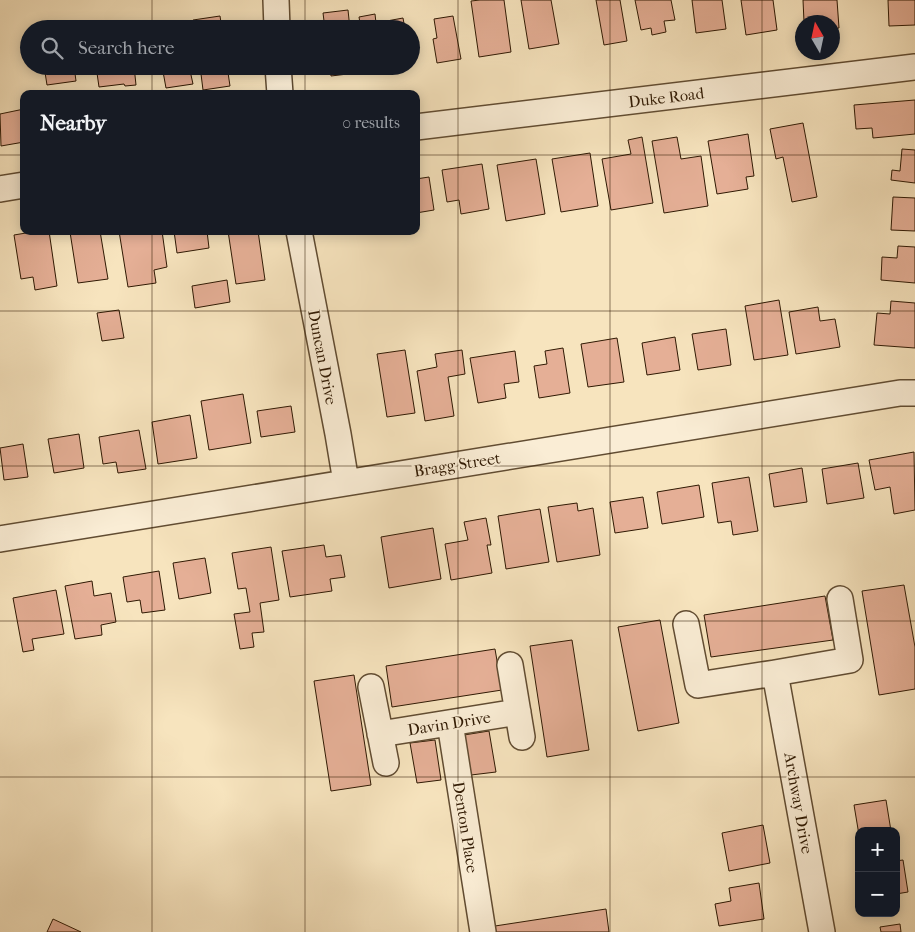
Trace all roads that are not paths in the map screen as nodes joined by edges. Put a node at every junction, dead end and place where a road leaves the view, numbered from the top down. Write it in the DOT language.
graph roads {
  1 [pos="276,0"];
  2 [pos="277,20"];
  3 [pos="915,67"];
  4 [pos="279,75"];
  5 [pos="280,90"];
  6 [pos="420,127"];
  7 [pos="20,186"];
  8 [pos="0,189"];
  9 [pos="300,235"];
  10 [pos="915,393"];
  11 [pos="346,482"];
  12 [pos="0,539"];
  13 [pos="840,599"];
  14 [pos="686,624"];
  15 [pos="510,665"];
  16 [pos="775,674"];
  17 [pos="372,687"];
  18 [pos="518,712"];
  19 [pos="450,723"];
  20 [pos="380,734"];
  21 [pos="522,738"];
  22 [pos="386,763"];
  23 [pos="483,932"];
  24 [pos="822,932"];
  1 -- 2 [label="street"];
  3 -- 6 [label="street, Duke Road"];
  4 -- 5 [label="street"];
  7 -- 8 [label="street"];
  9 -- 11 [label="street, Duncan Drive"];
  10 -- 11 [label="street, Bragg Street"];
  11 -- 12 [label="street, Bragg Street"];
  13 -- 16 [label="street"];
  14 -- 16 [label="street"];
  15 -- 18 [label="street"];
  16 -- 24 [label="street, Archway Drive"];
  17 -- 20 [label="street"];
  18 -- 19 [label="street, Davin Drive"];
  18 -- 21 [label="street"];
  19 -- 20 [label="street, Davin Drive"];
  19 -- 23 [label="street, Denton Place"];
  20 -- 22 [label="street"];
}
